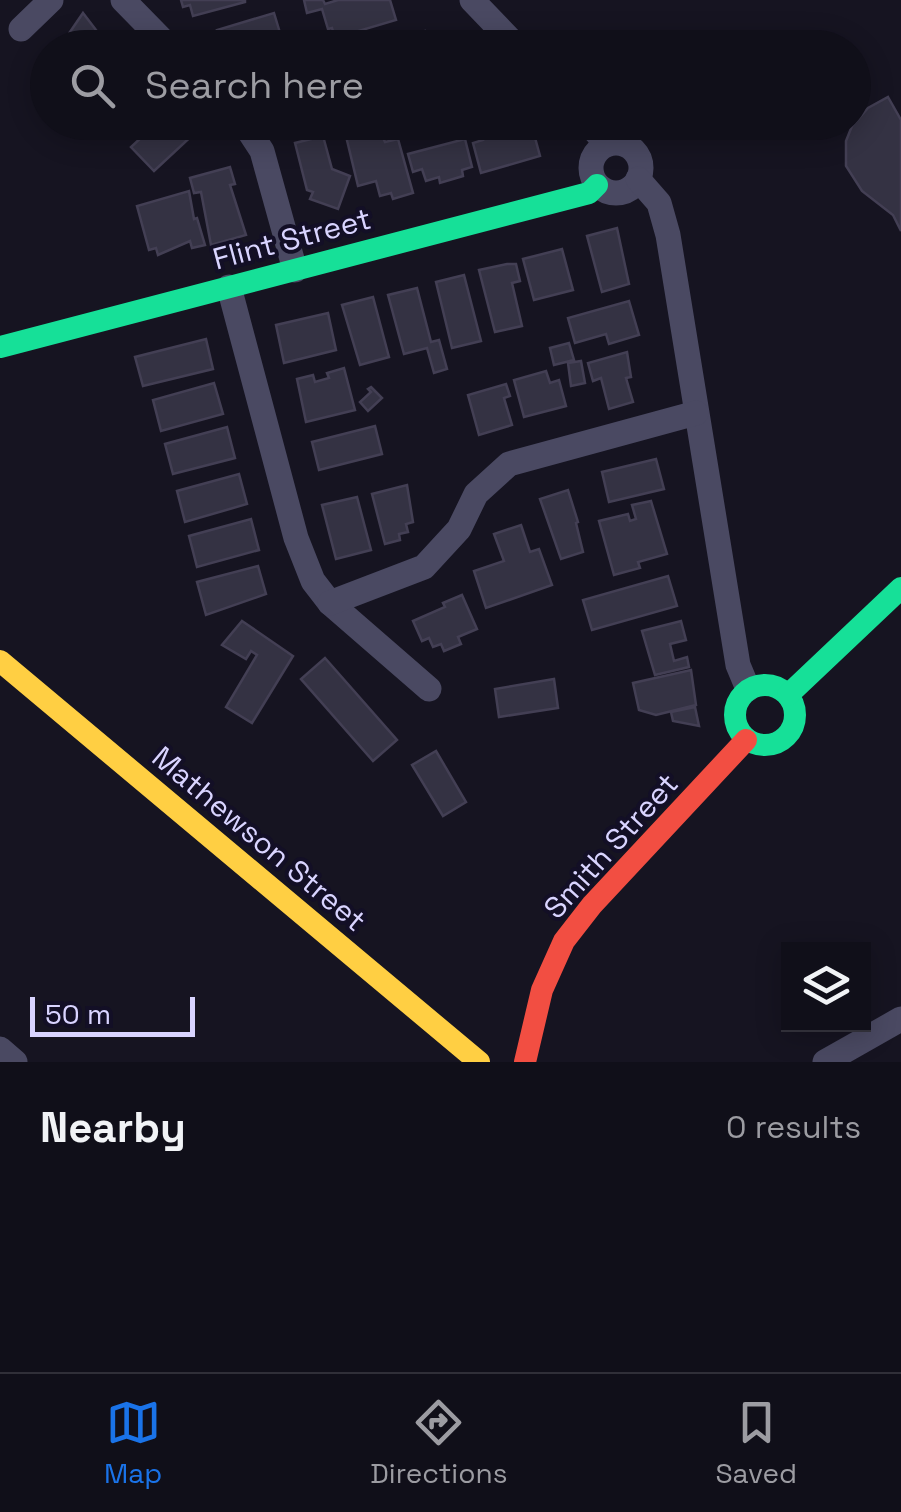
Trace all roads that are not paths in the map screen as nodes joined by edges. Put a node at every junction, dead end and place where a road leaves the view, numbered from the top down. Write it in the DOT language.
graph roads {
  1 [pos="51,0"];
  2 [pos="123,0"];
  3 [pos="472,0"];
  4 [pos="21,29"];
  5 [pos="152,30"];
  6 [pos="501,30"];
  7 [pos="255,140"];
  8 [pos="604,140"];
  9 [pos="608,144"];
  10 [pos="638,179"];
  11 [pos="597,185"];
  12 [pos="295,270"];
  13 [pos="229,287"];
  14 [pos="0,347"];
  15 [pos="696,413"];
  16 [pos="901,588"];
  17 [pos="330,603"];
  18 [pos="0,661"];
  19 [pos="429,689"];
  20 [pos="748,689"];
  21 [pos="788,695"];
  22 [pos="746,740"];
  23 [pos="901,1019"];
  24 [pos="0,1049"];
  25 [pos="16,1062"];
  26 [pos="479,1062"];
  27 [pos="524,1062"];
  28 [pos="826,1062"];
  1 -- 4 [label="street"];
  2 -- 5 [label="street"];
  3 -- 6 [label="street"];
  7 -- 12 [label="street"];
  8 -- 9 [label="street"];
  9 -- 10 [label="street"];
  9 -- 11 [label="street"];
  10 -- 11 [label="street"];
  10 -- 15 [label="street"];
  11 -- 12 [label="street, Flint Street"];
  12 -- 13 [label="street, Flint Street"];
  13 -- 14 [label="street, Flint Street"];
  13 -- 17 [label="street"];
  15 -- 17 [label="street"];
  15 -- 20 [label="street"];
  16 -- 21 [label="street"];
  17 -- 19 [label="street"];
  18 -- 26 [label="street, Mathewson Street"];
  20 -- 21 [label="street"];
  20 -- 22 [label="street"];
  21 -- 22 [label="street"];
  22 -- 27 [label="street, Smith Street"];
  23 -- 28 [label="street"];
  24 -- 25 [label="street"];
}
